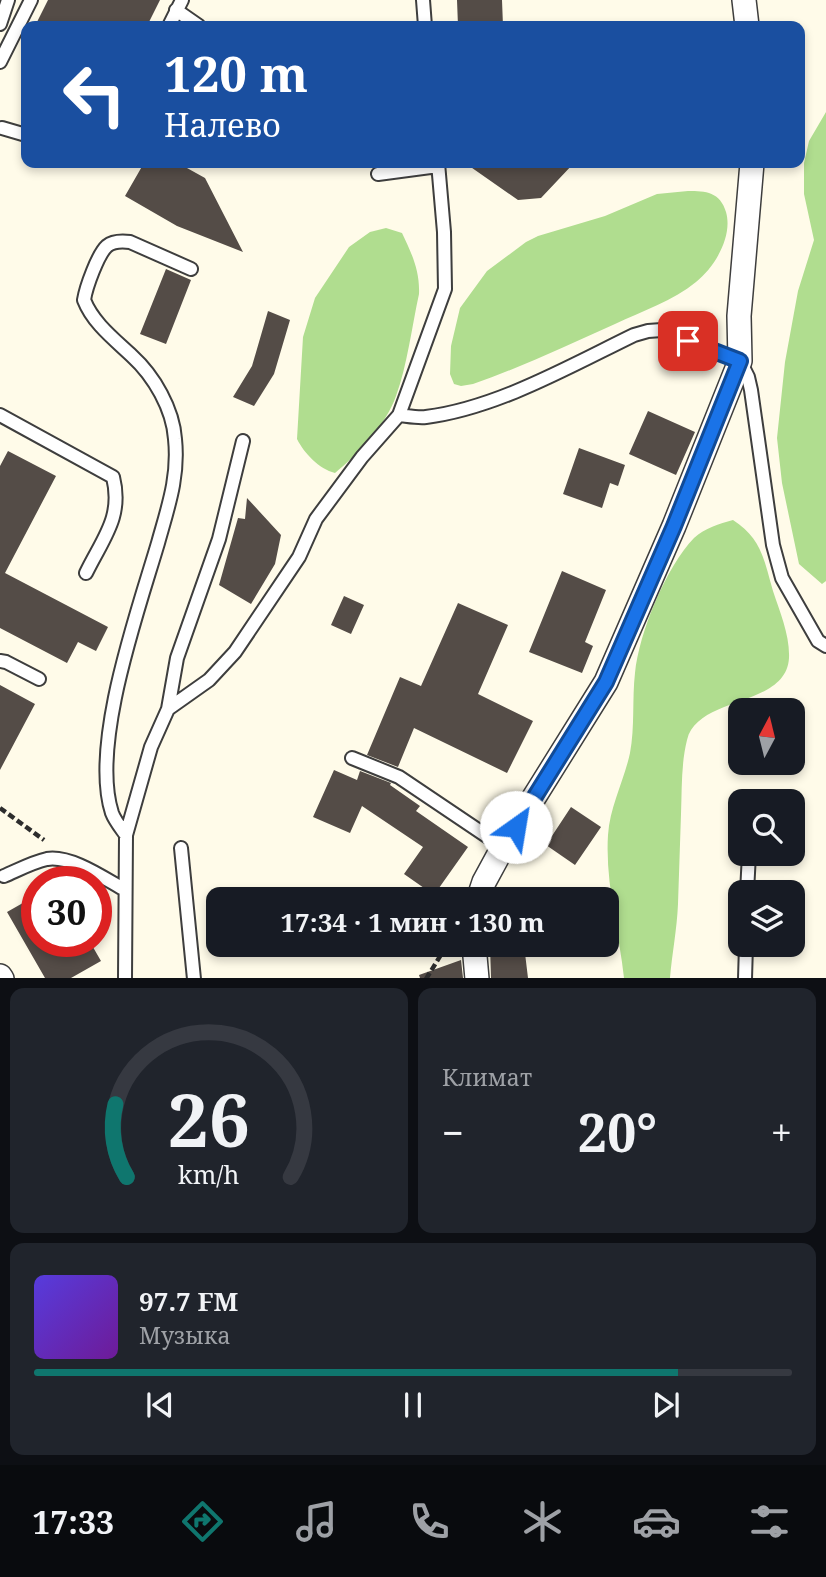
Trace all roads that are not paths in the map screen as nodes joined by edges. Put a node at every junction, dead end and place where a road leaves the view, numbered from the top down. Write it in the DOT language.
graph roads {
  1 [pos="8,0"];
  2 [pos="31,0"];
  3 [pos="423,0"];
  4 [pos="744,0"];
  5 [pos="179,5"];
  6 [pos="171,21"];
  7 [pos="194,21"];
  8 [pos="425,21"];
  9 [pos="746,21"];
  10 [pos="0,24"];
  11 [pos="0,62"];
  12 [pos="1,127"];
  13 [pos="21,133"];
  14 [pos="414,168"];
  15 [pos="438,168"];
  16 [pos="752,168"];
  17 [pos="378,174"];
  18 [pos="191,269"];
  19 [pos="740,361"];
  20 [pos="0,415"];
  21 [pos="399,415"];
  22 [pos="243,441"];
  23 [pos="86,573"];
  24 [pos="826,646"];
  25 [pos="0,661"];
  26 [pos="39,679"];
  27 [pos="168,709"];
  28 [pos="352,758"];
  29 [pos="126,835"];
  30 [pos="503,847"];
  31 [pos="181,848"];
  32 [pos="5,876"];
  33 [pos="483,887"];
  34 [pos="125,890"];
  35 [pos="475,957"];
  36 [pos="746,957"];
  37 [pos="125,978"];
  38 [pos="194,978"];
  39 [pos="477,978"];
  40 [pos="745,978"];
  1 -- 10 [label="lane"];
  2 -- 11 [label="lane"];
  3 -- 8 [label="lane"];
  4 -- 9 [label="street"];
  5 -- 6 [label="lane"];
  5 -- 7 [label="lane"];
  12 -- 13 [label="lane"];
  14 -- 17 [label="lane"];
  15 -- 21 [label="lane"];
  16 -- 19 [label="street"];
  18 -- 29 [label="lane"];
  19 -- 21 [label="lane"];
  19 -- 24 [label="lane"];
  19 -- 30 [label="street"];
  20 -- 23 [label="lane"];
  21 -- 27 [label="lane"];
  22 -- 27 [label="lane"];
  25 -- 26 [label="lane"];
  27 -- 29 [label="lane"];
  28 -- 30 [label="lane"];
  29 -- 34 [label="lane"];
  30 -- 33 [label="street"];
  31 -- 38 [label="lane"];
  32 -- 34 [label="lane"];
  34 -- 37 [label="lane"];
  35 -- 39 [label="street"];
  36 -- 40 [label="lane"];
}
